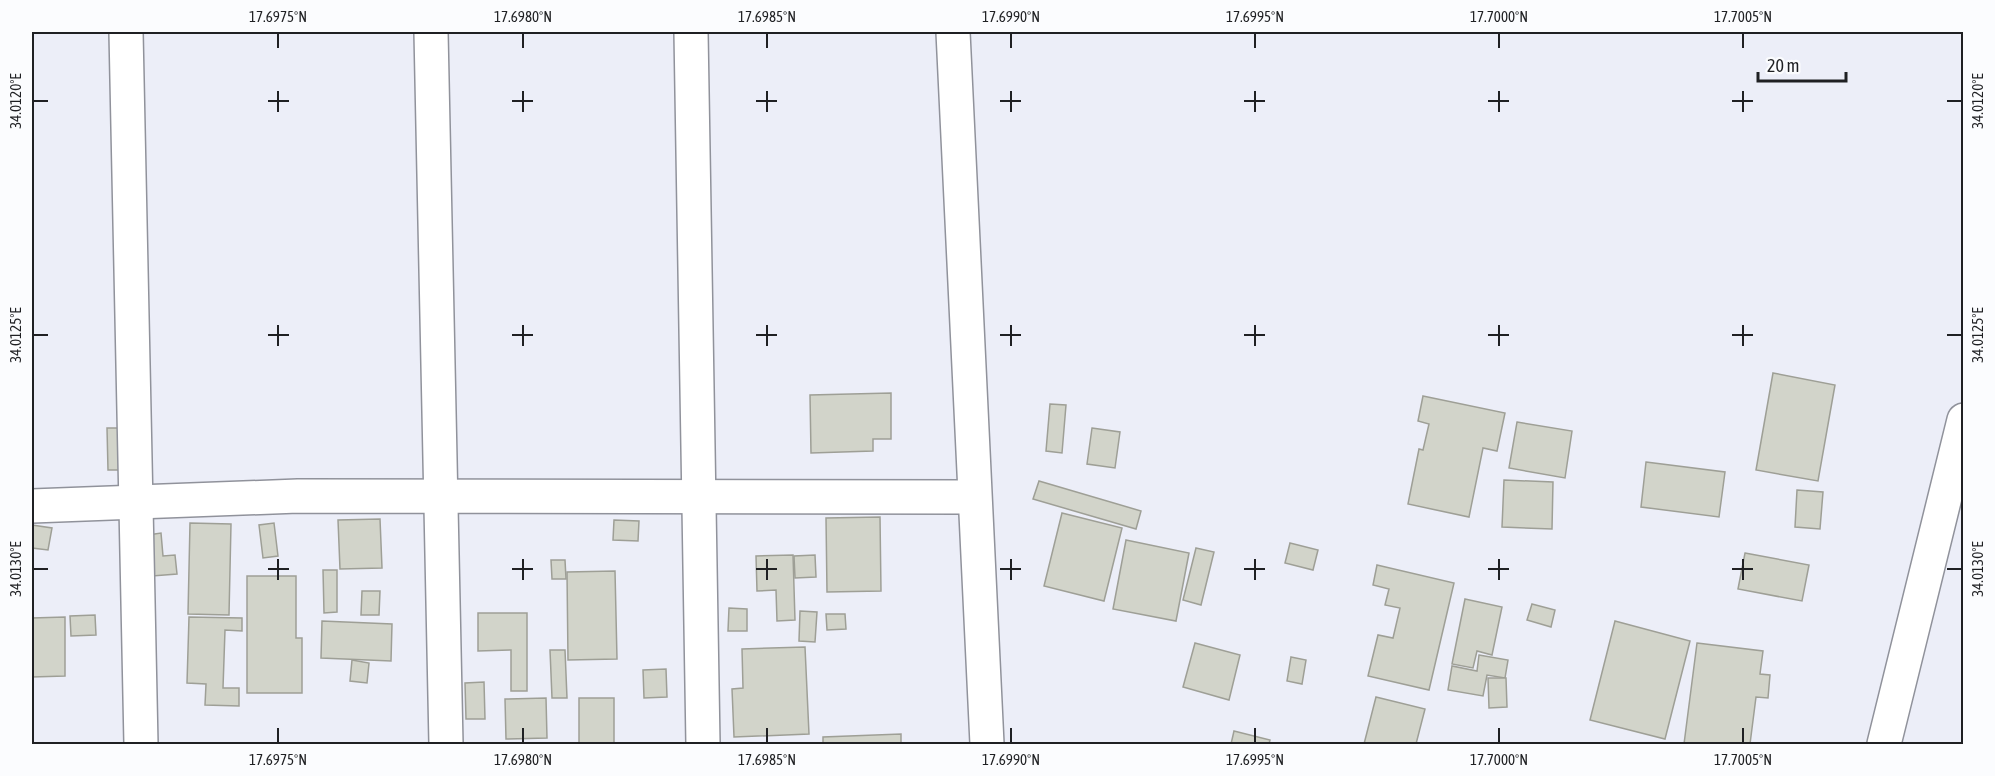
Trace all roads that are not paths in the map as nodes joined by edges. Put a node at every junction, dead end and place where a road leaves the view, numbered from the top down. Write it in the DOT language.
graph roads {
  1 [pos="126,32"];
  2 [pos="431,32"];
  3 [pos="691,32"];
  4 [pos="952,32"];
  5 [pos="1964,420"];
  6 [pos="441,497"];
  7 [pos="698,497"];
  8 [pos="974,497"];
  9 [pos="138,502"];
  10 [pos="32,506"];
  11 [pos="141,744"];
  12 [pos="446,744"];
  13 [pos="703,744"];
  14 [pos="987,744"];
  15 [pos="1884,744"];
  1 -- 9 [label="street"];
  2 -- 6 [label="street"];
  3 -- 7 [label="street"];
  4 -- 8 [label="street"];
  5 -- 15 [label="street"];
  6 -- 7 [label="street"];
  6 -- 9 [label="street"];
  6 -- 12 [label="street"];
  7 -- 8 [label="street"];
  7 -- 13 [label="street"];
  8 -- 14 [label="street"];
  9 -- 10 [label="street"];
  9 -- 11 [label="street"];
}
